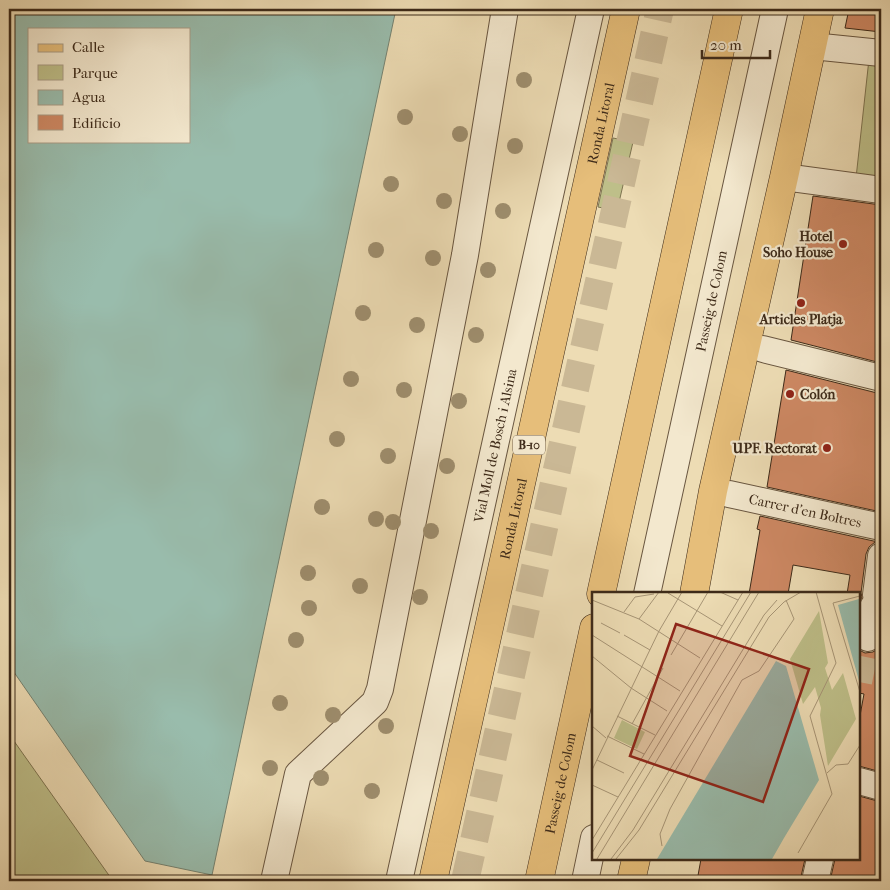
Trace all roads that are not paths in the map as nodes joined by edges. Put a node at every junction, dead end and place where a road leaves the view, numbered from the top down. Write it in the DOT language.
graph roads {
  1 [pos="506,9"];
  2 [pos="591,9"];
  3 [pos="626,9"];
  4 [pos="729,9"];
  5 [pos="775,9"];
  6 [pos="820,9"];
  7 [pos="812,46"];
  8 [pos="881,53"];
  9 [pos="784,177"];
  10 [pos="881,190"];
  11 [pos="763,349"];
  12 [pos="881,378"];
  13 [pos="729,494"];
  14 [pos="881,527"];
  15 [pos="881,556"];
  16 [pos="601,592"];
  17 [pos="647,592"];
  18 [pos="694,592"];
  19 [pos="592,637"];
  20 [pos="868,638"];
  21 [pos="860,781"];
  22 [pos="881,787"];
  23 [pos="592,848"];
  24 [pos="636,860"];
  25 [pos="820,860"];
  26 [pos="274,881"];
  27 [pos="399,881"];
  28 [pos="433,881"];
  29 [pos="539,881"];
  30 [pos="585,881"];
  31 [pos="631,881"];
  32 [pos="815,881"];
  1 -- 26 [label="street"];
  2 -- 27 [label="street, Vial Moll de Bosch i Alsina"];
  3 -- 28 [label="main road, Ronda Litoral / B-10"];
  4 -- 16 [label="main road"];
  5 -- 17 [label="street, Passeig de Colom"];
  6 -- 7 [label="main road"];
  7 -- 8 [label="street"];
  7 -- 9 [label="main road"];
  9 -- 10 [label="street"];
  9 -- 18 [label="main road"];
  11 -- 12 [label="street"];
  13 -- 14 [label="street, Carrer d'en Boltres"];
  15 -- 20 [label="street"];
  19 -- 29 [label="main road, Passeig de Colom"];
  21 -- 22 [label="street"];
  23 -- 30 [label="street"];
  24 -- 31 [label="main road"];
  25 -- 32 [label="street"];
}
